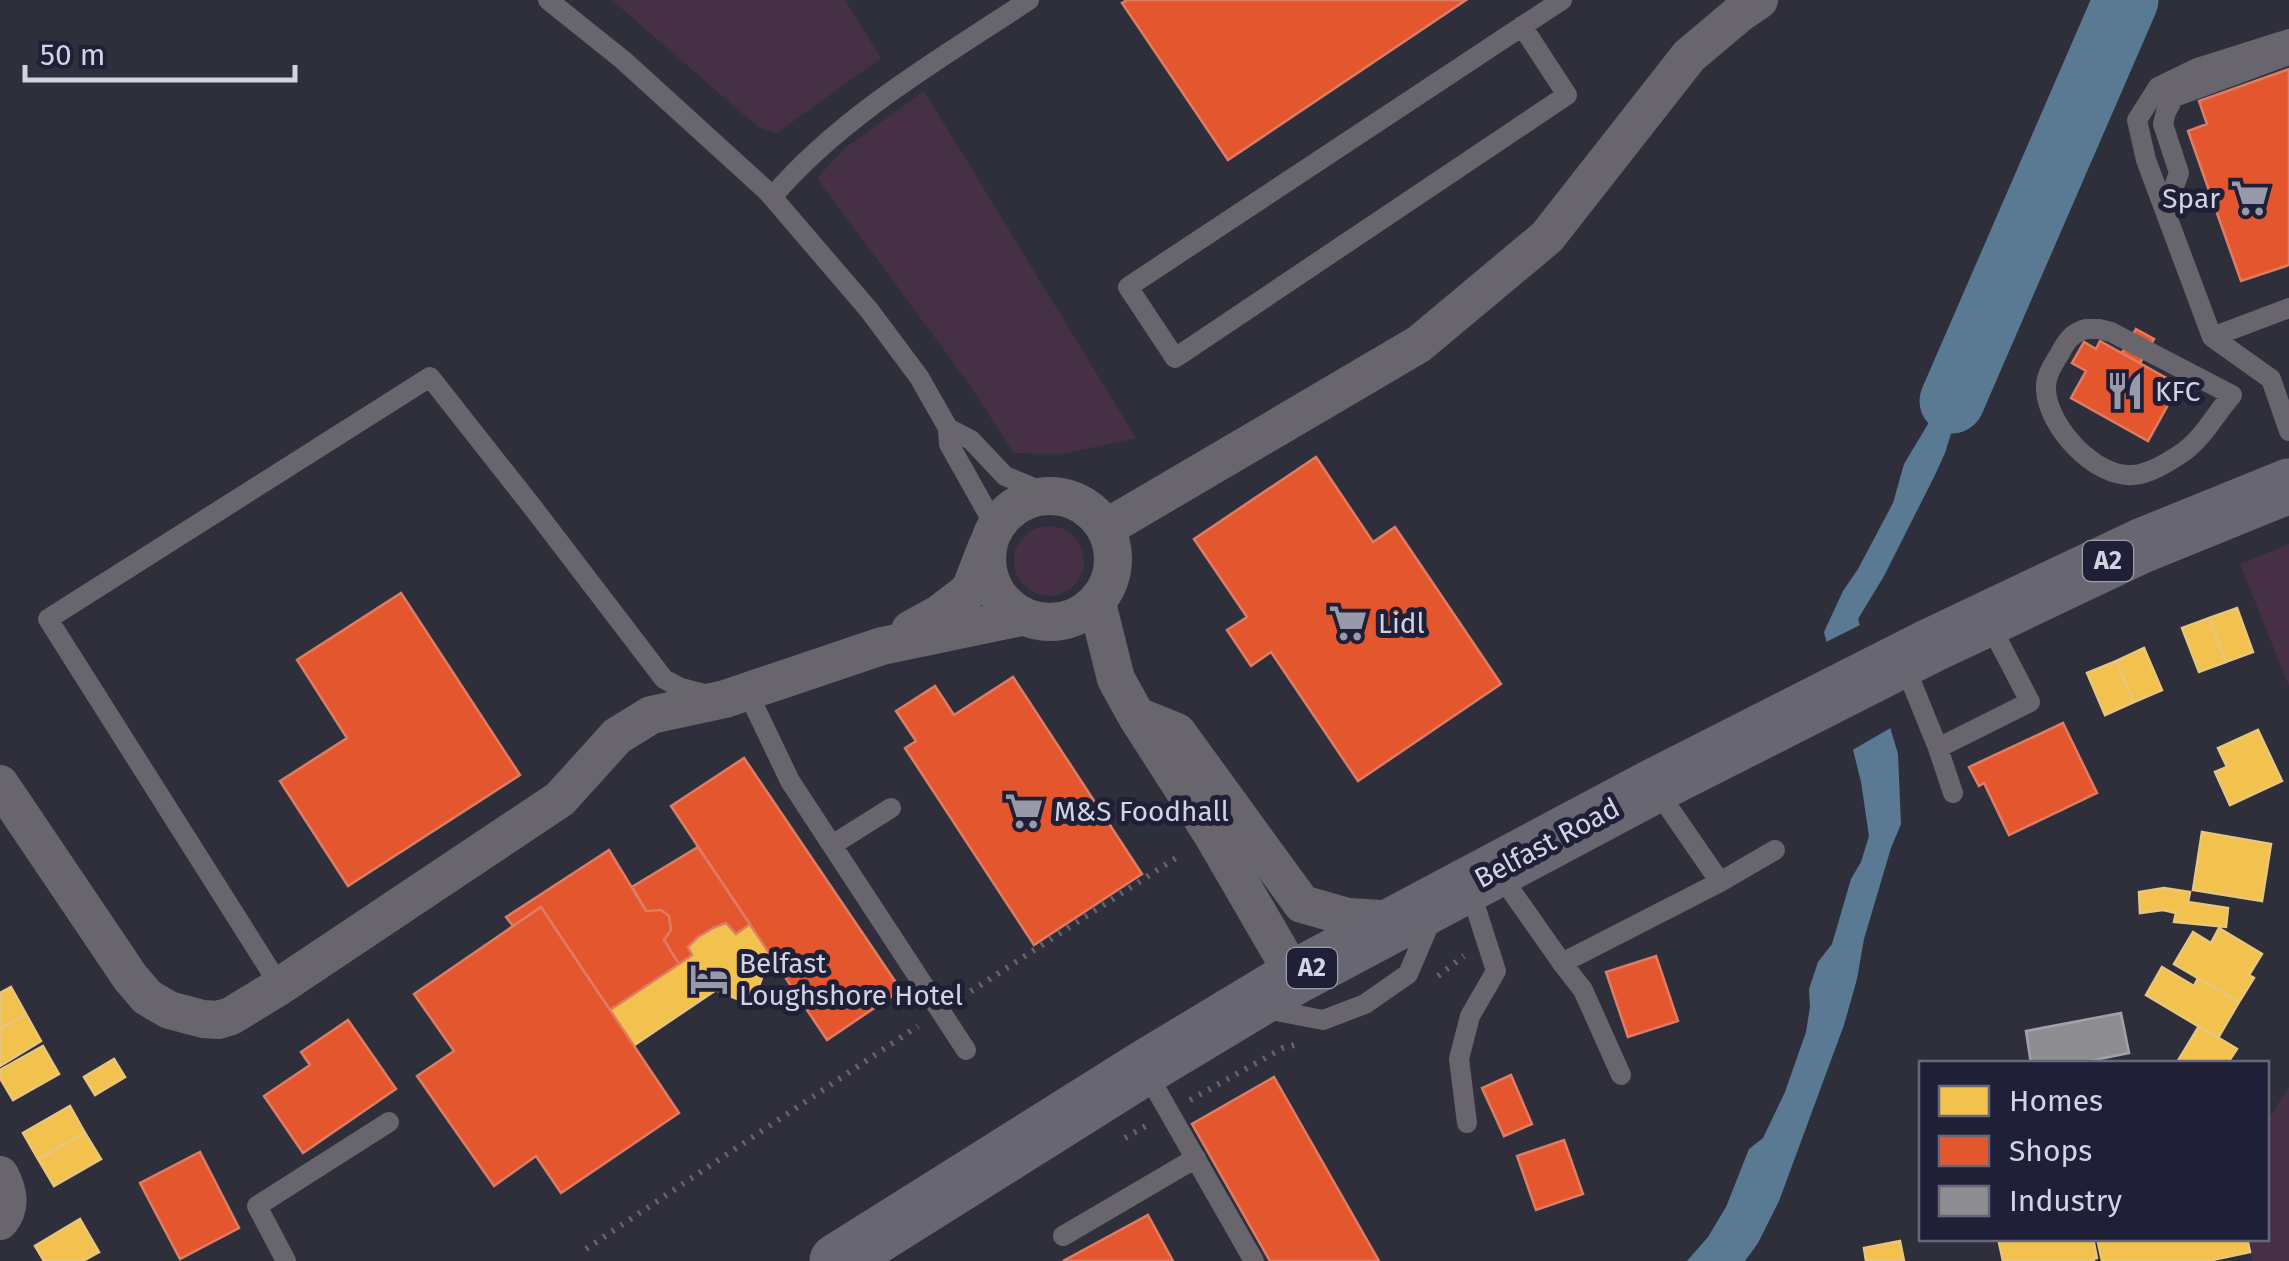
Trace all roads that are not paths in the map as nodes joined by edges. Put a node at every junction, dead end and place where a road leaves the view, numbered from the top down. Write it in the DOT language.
graph roads {
  1 [pos="548,0"];
  2 [pos="1029,0"];
  3 [pos="1562,0"];
  4 [pos="1758,0"];
  5 [pos="1522,26"];
  6 [pos="2289,39"];
  7 [pos="2289,55"];
  8 [pos="772,197"];
  9 [pos="2165,211"];
  10 [pos="2289,308"];
  11 [pos="2212,336"];
  12 [pos="2271,379"];
  13 [pos="2232,395"];
  14 [pos="948,428"];
  15 [pos="2289,431"];
  16 [pos="2289,486"];
  17 [pos="1051,496"];
  18 [pos="1106,528"];
  19 [pos="991,536"];
  20 [pos="1097,603"];
  21 [pos="1021,616"];
  22 [pos="1987,619"];
  23 [pos="1062,622"];
  24 [pos="882,646"];
  25 [pos="1918,670"];
  26 [pos="664,679"];
  27 [pos="1116,679"];
  28 [pos="736,695"];
  29 [pos="652,715"];
  30 [pos="1137,716"];
  31 [pos="1938,748"];
  32 [pos="0,784"];
  33 [pos="1654,786"];
  34 [pos="1953,793"];
  35 [pos="891,808"];
  36 [pos="832,846"];
  37 [pos="1775,850"];
  38 [pos="1720,882"];
  39 [pos="1452,895"];
  40 [pos="1562,963"];
  41 [pos="1296,977"];
  42 [pos="280,986"];
  43 [pos="1250,1006"];
  44 [pos="966,1050"];
  45 [pos="1144,1068"];
  46 [pos="1620,1075"];
  47 [pos="389,1122"];
  48 [pos="1467,1123"];
  49 [pos="1196,1158"];
  50 [pos="0,1176"];
  51 [pos="0,1221"];
  52 [pos="1063,1236"];
  53 [pos="862,1254"];
  54 [pos="286,1261"];
  55 [pos="1254,1261"];
  1 -- 8 [label="lane"];
  2 -- 8 [label="lane"];
  3 -- 5 [label="lane"];
  4 -- 18 [label="street"];
  5 -- 5 [label="lane"];
  6 -- 9 [label="lane"];
  7 -- 9 [label="lane"];
  8 -- 14 [label="lane"];
  9 -- 11 [label="lane"];
  10 -- 11 [label="lane"];
  11 -- 12 [label="lane"];
  12 -- 13 [label="lane"];
  12 -- 15 [label="lane"];
  13 -- 13 [label="lane"];
  14 -- 17 [label="lane"];
  14 -- 19 [label="lane"];
  16 -- 22 [label="highway, Belfast Road / A2"];
  17 -- 18 [label="street"];
  17 -- 19 [label="street"];
  18 -- 20 [label="street"];
  19 -- 21 [label="street"];
  19 -- 24 [label="street"];
  20 -- 23 [label="street"];
  20 -- 27 [label="street"];
  21 -- 23 [label="street"];
  21 -- 24 [label="street"];
  22 -- 25 [label="highway, Belfast Road / A2"];
  22 -- 31 [label="lane"];
  23 -- 27 [label="street"];
  24 -- 28 [label="street"];
  25 -- 31 [label="lane"];
  25 -- 33 [label="highway, Belfast Road / A2"];
  26 -- 28 [label="lane"];
  26 -- 29 [label="lane"];
  26 -- 42 [label="lane"];
  27 -- 30 [label="street"];
  28 -- 29 [label="street"];
  28 -- 36 [label="lane"];
  29 -- 42 [label="street"];
  30 -- 39 [label="street"];
  30 -- 41 [label="street"];
  31 -- 34 [label="lane"];
  32 -- 42 [label="street"];
  33 -- 38 [label="lane"];
  33 -- 39 [label="highway, Belfast Road / A2"];
  35 -- 36 [label="lane"];
  36 -- 44 [label="lane"];
  37 -- 38 [label="lane"];
  38 -- 40 [label="lane"];
  39 -- 40 [label="lane"];
  39 -- 41 [label="highway, Belfast Road / A2"];
  39 -- 43 [label="lane"];
  39 -- 48 [label="lane"];
  40 -- 46 [label="lane"];
  41 -- 43 [label="highway, Belfast Road / A2"];
  43 -- 45 [label="highway, Belfast Road / A2"];
  45 -- 49 [label="lane"];
  45 -- 53 [label="highway, Belfast Road / A2"];
  47 -- 54 [label="lane"];
  49 -- 52 [label="lane"];
  49 -- 55 [label="lane"];
  50 -- 51 [label="street"];
}
